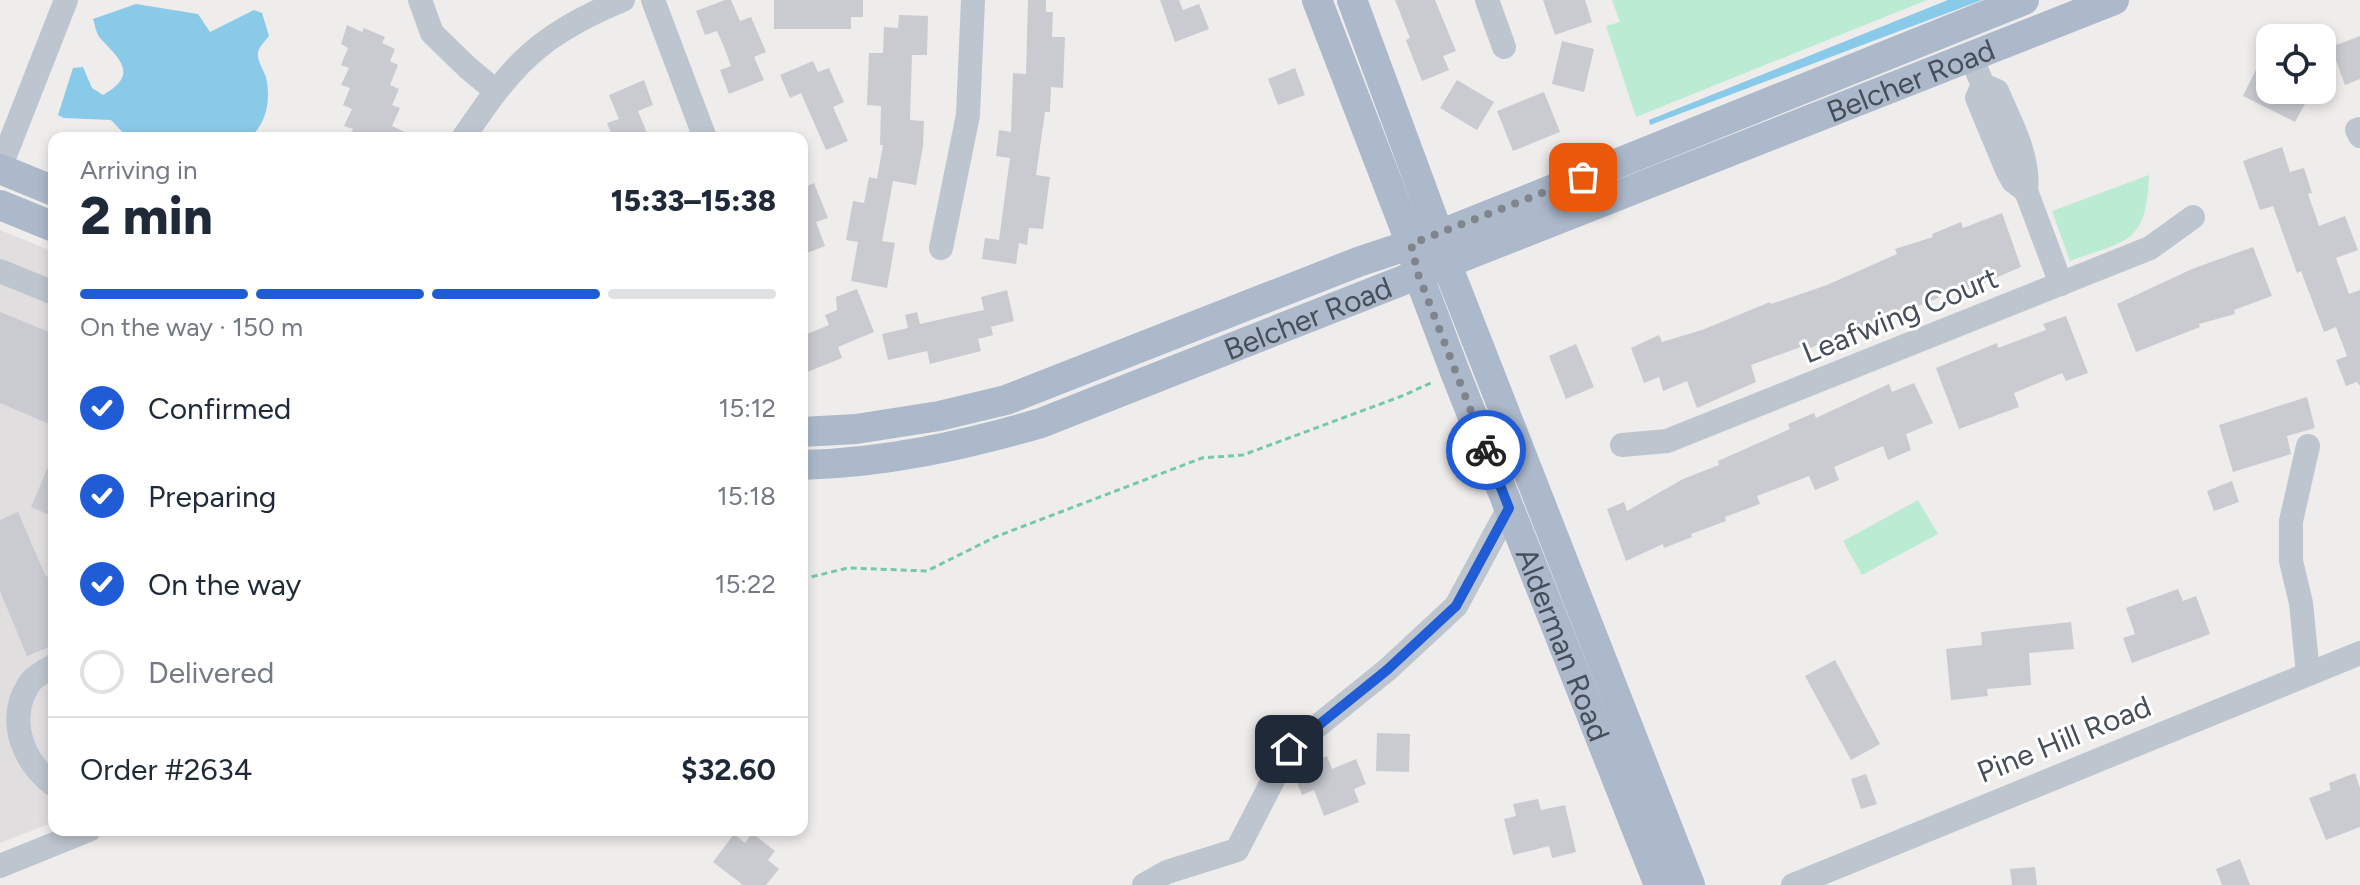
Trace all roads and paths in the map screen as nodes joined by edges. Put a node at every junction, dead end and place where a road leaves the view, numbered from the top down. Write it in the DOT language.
graph roads {
  1 [pos="66,0"];
  2 [pos="420,0"];
  3 [pos="623,0"];
  4 [pos="653,0"];
  5 [pos="973,0"];
  6 [pos="1317,0"];
  7 [pos="1352,0"];
  8 [pos="1487,0"];
  9 [pos="2114,0"];
  10 [pos="2016,1"];
  11 [pos="1958,26"];
  12 [pos="1504,47"];
  13 [pos="1971,57"];
  14 [pos="496,91"];
  15 [pos="467,132"];
  16 [pos="703,132"];
  17 [pos="0,168"];
  18 [pos="48,188"];
  19 [pos="0,205"];
  20 [pos="2193,217"];
  21 [pos="48,225"];
  22 [pos="1425,239"];
  23 [pos="941,248"];
  24 [pos="1447,265"];
  25 [pos="0,271"];
  26 [pos="1418,274"];
  27 [pos="2061,284"];
  28 [pos="48,291"];
  29 [pos="1455,372"];
  30 [pos="808,432"];
  31 [pos="1622,445"];
  32 [pos="2308,446"];
  33 [pos="808,465"];
  34 [pos="1509,508"];
  35 [pos="808,578"];
  36 [pos="2360,653"];
  37 [pos="48,669"];
  38 [pos="2308,674"];
  39 [pos="48,780"];
  40 [pos="74,836"];
  41 [pos="0,866"];
  42 [pos="1144,885"];
  43 [pos="1659,885"];
  44 [pos="1690,885"];
  45 [pos="1793,885"];
  1 -- 17 [label="street"];
  2 -- 14 [label="street"];
  3 -- 14 [label="street"];
  4 -- 16 [label="street"];
  5 -- 23 [label="street"];
  6 -- 22 [label="main road, Alderman Road"];
  7 -- 22 [label="main road, Alderman Road"];
  8 -- 12 [label="street"];
  9 -- 13 [label="main road, Belcher Road"];
  10 -- 11 [label="main road, Belcher Road"];
  11 -- 13 [label="main road"];
  11 -- 22 [label="main road, Belcher Road"];
  13 -- 24 [label="main road, Belcher Road"];
  13 -- 27 [label="street"];
  14 -- 15 [label="street"];
  17 -- 18 [label="main road"];
  19 -- 21 [label="main road"];
  20 -- 27 [label="street, Leafwing Court"];
  22 -- 24 [label="main road, Alderman Road"];
  22 -- 26 [label="main road, Alderman Road"];
  22 -- 30 [label="main road, Belcher Road"];
  24 -- 26 [label="main road, Belcher Road"];
  24 -- 44 [label="main road, Alderman Road"];
  25 -- 28 [label="street"];
  26 -- 29 [label="main road, Alderman Road"];
  26 -- 33 [label="main road, Belcher Road"];
  27 -- 31 [label="street, Leafwing Court"];
  29 -- 34 [label="main road, Alderman Road"];
  29 -- 35 [label="path"];
  32 -- 38 [label="street"];
  34 -- 42 [label="street"];
  34 -- 43 [label="main road, Alderman Road"];
  36 -- 38 [label="street, Pine Hill Road"];
  37 -- 39 [label="street"];
  38 -- 45 [label="street, Pine Hill Road"];
  40 -- 41 [label="street"];
}
